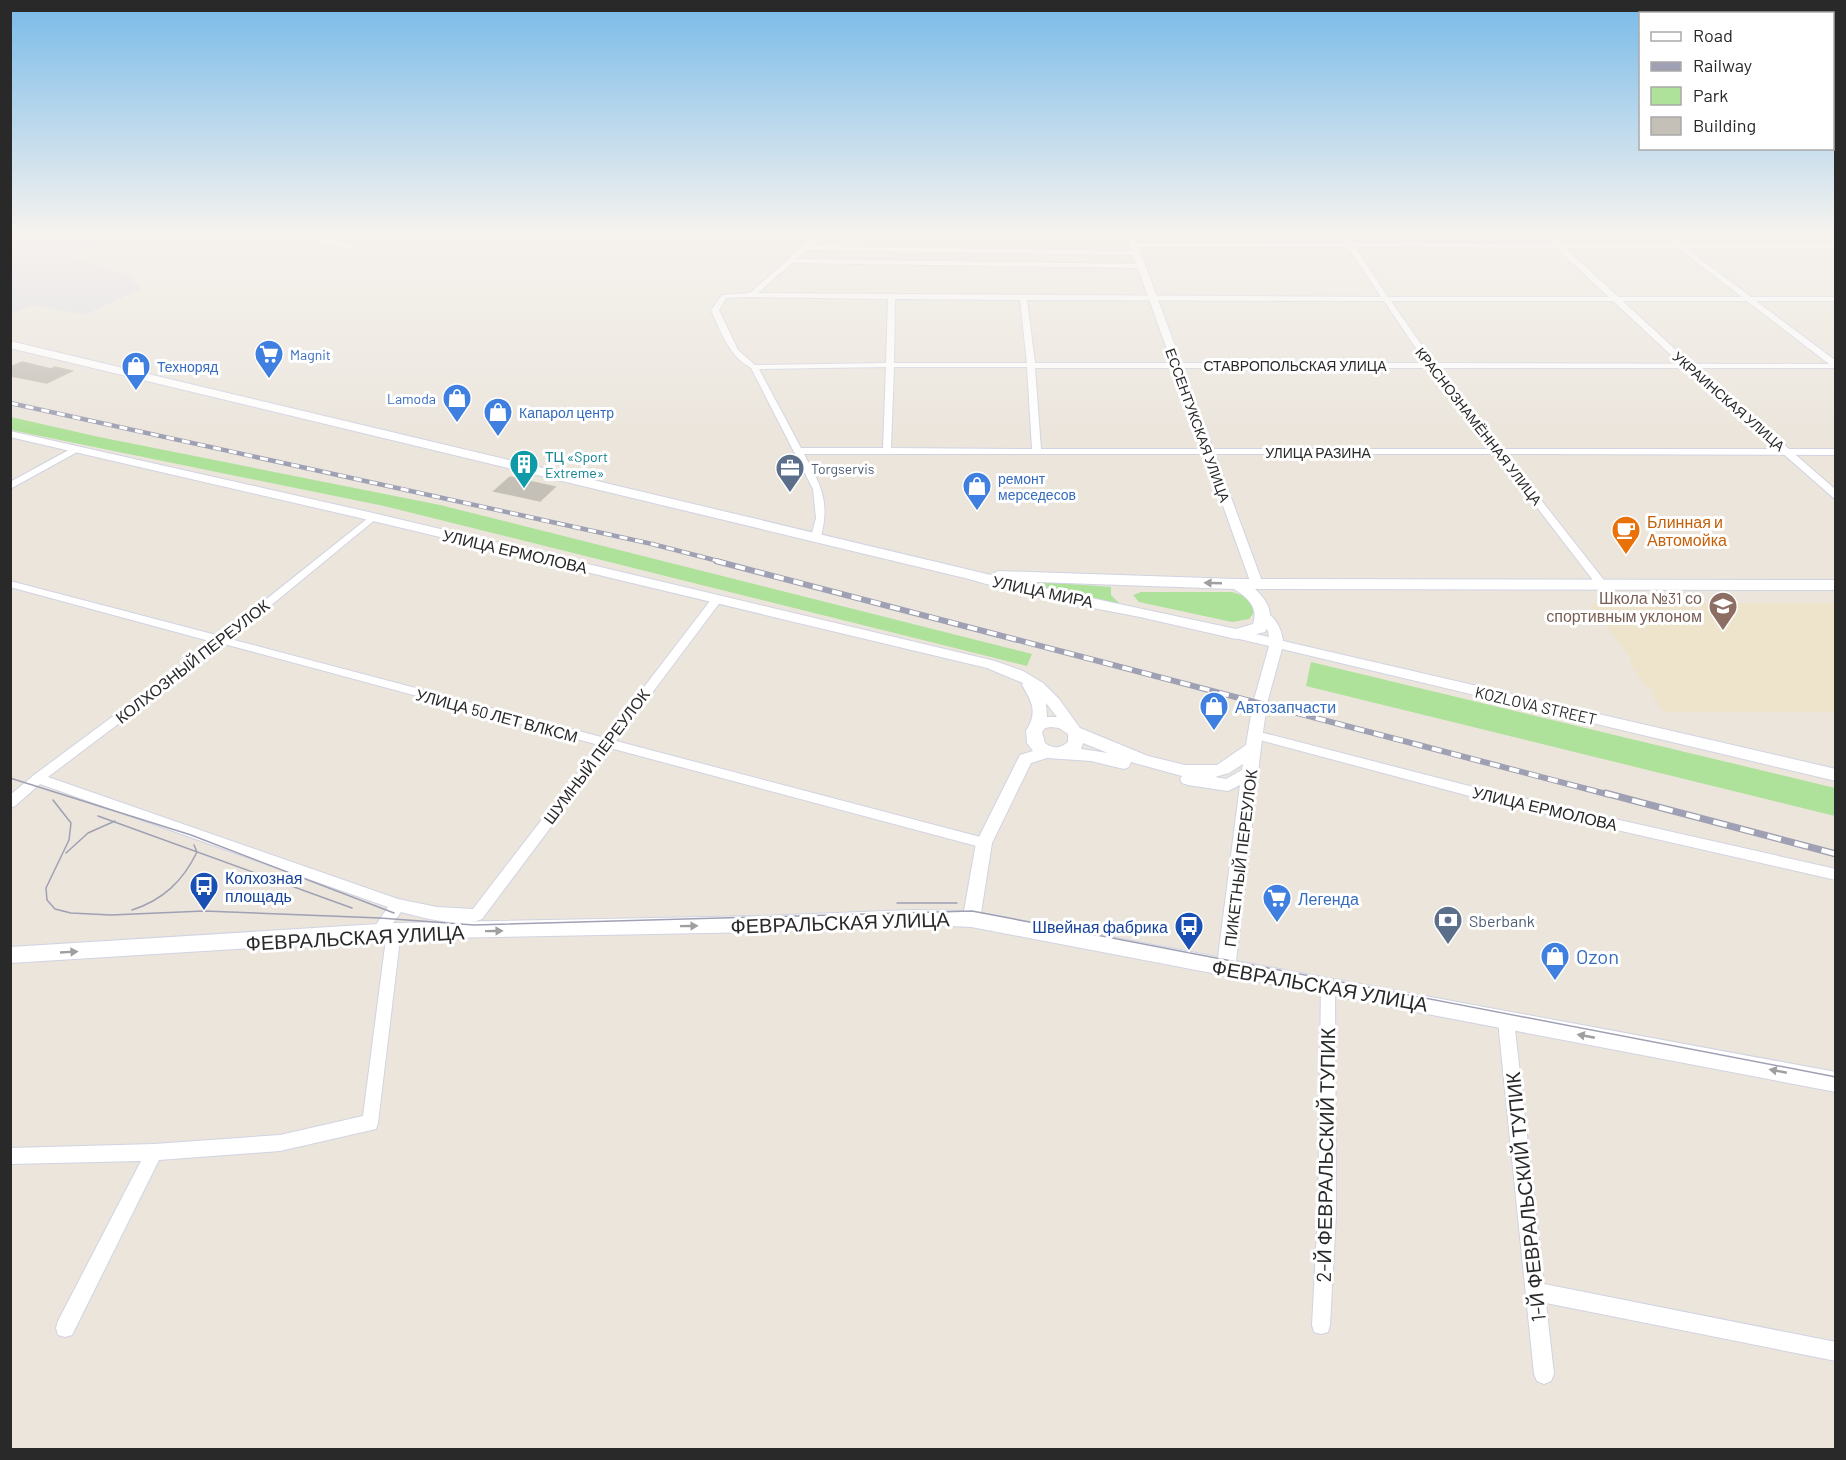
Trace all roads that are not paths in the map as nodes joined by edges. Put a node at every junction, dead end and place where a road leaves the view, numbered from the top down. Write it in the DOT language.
graph roads {
  1 [pos="721,300"];
  2 [pos="892,300"];
  3 [pos="1023,300"];
  4 [pos="1152,300"];
  5 [pos="1386,300"];
  6 [pos="1616,300"];
  7 [pos="1749,300"];
  8 [pos="10,344"];
  9 [pos="889,365"];
  10 [pos="1031,365"];
  11 [pos="1177,365"];
  12 [pos="1431,365"];
  13 [pos="1688,366"];
  14 [pos="1836,366"];
  15 [pos="754,367"];
  16 [pos="10,434"];
  17 [pos="76,449"];
  18 [pos="800,451"];
  19 [pos="887,451"];
  20 [pos="1499,451"];
  21 [pos="1037,452"];
  22 [pos="1208,452"];
  23 [pos="1787,452"];
  24 [pos="1836,452"];
  25 [pos="10,486"];
  26 [pos="1836,497"];
  27 [pos="373,516"];
  28 [pos="816,537"];
  29 [pos="973,575"];
  30 [pos="1144,581"];
  31 [pos="10,584"];
  32 [pos="1237,584"];
  33 [pos="1257,584"];
  34 [pos="1313,584"];
  35 [pos="1836,585"];
  36 [pos="1603,586"];
  37 [pos="717,599"];
  38 [pos="1140,612"];
  39 [pos="1264,613"];
  40 [pos="1236,634"];
  41 [pos="221,641"];
  42 [pos="1277,643"];
  43 [pos="1018,674"];
  44 [pos="1040,724"];
  45 [pos="1073,730"];
  46 [pos="1033,739"];
  47 [pos="1254,741"];
  48 [pos="605,744"];
  49 [pos="1047,752"];
  50 [pos="1065,753"];
  51 [pos="1024,759"];
  52 [pos="1250,773"];
  53 [pos="1836,775"];
  54 [pos="38,778"];
  55 [pos="10,803"];
  56 [pos="984,843"];
  57 [pos="1836,875"];
  58 [pos="398,905"];
  59 [pos="477,915"];
  60 [pos="971,919"];
  61 [pos="386,932"];
  62 [pos="10,955"];
  63 [pos="1226,968"];
  64 [pos="1328,986"];
  65 [pos="1506,1021"];
  66 [pos="1836,1082"];
  67 [pos="154,1152"];
  68 [pos="10,1156"];
  69 [pos="1535,1293"];
  70 [pos="1322,1325"];
  71 [pos="65,1328"];
  72 [pos="1836,1352"];
  73 [pos="1544,1374"];
  1 -- 15 [label="street"];
  2 -- 9 [label="street"];
  3 -- 10 [label="street"];
  4 -- 11 [label="street, ЕССЕНТУКСКАЯ УЛИЦА"];
  5 -- 12 [label="street, КРАСНОЗНАМЁННАЯ УЛИЦА"];
  6 -- 13 [label="street, УКРАИНСКАЯ УЛИЦА"];
  7 -- 14 [label="street"];
  8 -- 28 [label="main road"];
  9 -- 10 [label="street, СТАВРОПОЛЬСКАЯ УЛИЦА"];
  9 -- 15 [label="street, СТАВРОПОЛЬСКАЯ УЛИЦА"];
  9 -- 19 [label="street"];
  10 -- 11 [label="street, СТАВРОПОЛЬСКАЯ УЛИЦА"];
  10 -- 21 [label="street"];
  11 -- 12 [label="street, СТАВРОПОЛЬСКАЯ УЛИЦА"];
  11 -- 22 [label="street, ЕССЕНТУКСКАЯ УЛИЦА"];
  12 -- 13 [label="street, СТАВРОПОЛЬСКАЯ УЛИЦА"];
  12 -- 20 [label="street, КРАСНОЗНАМЁННАЯ УЛИЦА"];
  13 -- 14 [label="street, СТАВРОПОЛЬСКАЯ УЛИЦА"];
  13 -- 23 [label="street, УКРАИНСКАЯ УЛИЦА"];
  15 -- 18 [label="street"];
  16 -- 17 [label="street, УЛИЦА ЕРМОЛОВА"];
  17 -- 25 [label="street"];
  17 -- 27 [label="street, УЛИЦА ЕРМОЛОВА"];
  18 -- 19 [label="street, УЛИЦА РАЗИНА"];
  18 -- 28 [label="street"];
  19 -- 21 [label="street, УЛИЦА РАЗИНА"];
  20 -- 22 [label="street, УЛИЦА РАЗИНА"];
  20 -- 23 [label="street, УЛИЦА РАЗИНА"];
  20 -- 36 [label="street, КРАСНОЗНАМЁННАЯ УЛИЦА"];
  21 -- 22 [label="street, УЛИЦА РАЗИНА"];
  22 -- 33 [label="street, ЕССЕНТУКСКАЯ УЛИЦА"];
  23 -- 24 [label="street, УЛИЦА РАЗИНА"];
  23 -- 26 [label="street, УКРАИНСКАЯ УЛИЦА"];
  27 -- 37 [label="street, УЛИЦА ЕРМОЛОВА"];
  27 -- 41 [label="street, КОЛХОЗНЫЙ ПЕРЕУЛОК"];
  28 -- 29 [label="main road"];
  29 -- 30 [label="main road, УЛИЦА МИРА"];
  29 -- 38 [label="main road, УЛИЦА МИРА"];
  32 -- 30 [label="main road, УЛИЦА МИРА, one-way"];
  30 -- 38 [label="main road"];
  31 -- 41 [label="street, УЛИЦА 50 ЛЕТ ВЛКСМ"];
  32 -- 33 [label="main road, УЛИЦА МИРА"];
  32 -- 39 [label="main road"];
  33 -- 34 [label="main road, УЛИЦА МИРА"];
  34 -- 36 [label="main road, УЛИЦА МИРА"];
  34 -- 39 [label="main road, УЛИЦА МИРА"];
  35 -- 36 [label="main road, УЛИЦА МИРА"];
  37 -- 43 [label="street, УЛИЦА ЕРМОЛОВА"];
  37 -- 48 [label="street, ШУМНЫЙ ПЕРЕУЛОК"];
  38 -- 40 [label="main road, УЛИЦА МИРА"];
  39 -- 40 [label="main road, УЛИЦА МИРА"];
  39 -- 42 [label="street"];
  40 -- 42 [label="street, KOZLOVA STREET"];
  41 -- 48 [label="street, УЛИЦА 50 ЛЕТ ВЛКСМ"];
  41 -- 54 [label="street, КОЛХОЗНЫЙ ПЕРЕУЛОК"];
  42 -- 47 [label="street, ПИКЕТНЫЙ ПЕРЕУЛОК"];
  42 -- 53 [label="street, KOZLOVA STREET"];
  43 -- 44 [label="street"];
  43 -- 45 [label="street, УЛИЦА ЕРМОЛОВА"];
  44 -- 45 [label="street, УЛИЦА ЕРМОЛОВА"];
  44 -- 46 [label="street"];
  45 -- 47 [label="street, УЛИЦА ЕРМОЛОВА"];
  45 -- 50 [label="street"];
  46 -- 49 [label="street"];
  46 -- 51 [label="street"];
  47 -- 52 [label="street, ПИКЕТНЫЙ ПЕРЕУЛОК"];
  47 -- 57 [label="street, УЛИЦА ЕРМОЛОВА"];
  48 -- 56 [label="street, УЛИЦА 50 ЛЕТ ВЛКСМ"];
  48 -- 59 [label="street, ШУМНЫЙ ПЕРЕУЛОК"];
  49 -- 50 [label="street"];
  49 -- 51 [label="street"];
  50 -- 52 [label="street"];
  51 -- 56 [label="street"];
  52 -- 63 [label="street, ПИКЕТНЫЙ ПЕРЕУЛОК"];
  54 -- 55 [label="street, КОЛХОЗНЫЙ ПЕРЕУЛОК"];
  54 -- 58 [label="street, ФЕВРАЛЬСКАЯ УЛИЦА"];
  56 -- 60 [label="street"];
  58 -- 59 [label="street, ФЕВРАЛЬСКАЯ УЛИЦА"];
  58 -- 61 [label="street"];
  61 -- 60 [label="street, ФЕВРАЛЬСКАЯ УЛИЦА, one-way"];
  60 -- 63 [label="street, ФЕВРАЛЬСКАЯ УЛИЦА"];
  62 -- 61 [label="street, ФЕВРАЛЬСКАЯ УЛИЦА, one-way"];
  61 -- 67 [label="street"];
  63 -- 64 [label="street, ФЕВРАЛЬСКАЯ УЛИЦА"];
  64 -- 65 [label="street, ФЕВРАЛЬСКАЯ УЛИЦА"];
  64 -- 70 [label="street, 2-Й ФЕВРАЛЬСКИЙ ТУПИК"];
  66 -- 65 [label="street, ФЕВРАЛЬСКАЯ УЛИЦА, one-way"];
  65 -- 69 [label="street, 1-Й ФЕВРАЛЬСКИЙ ТУПИК"];
  67 -- 68 [label="street"];
  67 -- 71 [label="street"];
  69 -- 72 [label="street"];
  69 -- 73 [label="street, 1-Й ФЕВРАЛЬСКИЙ ТУПИК"];
}
